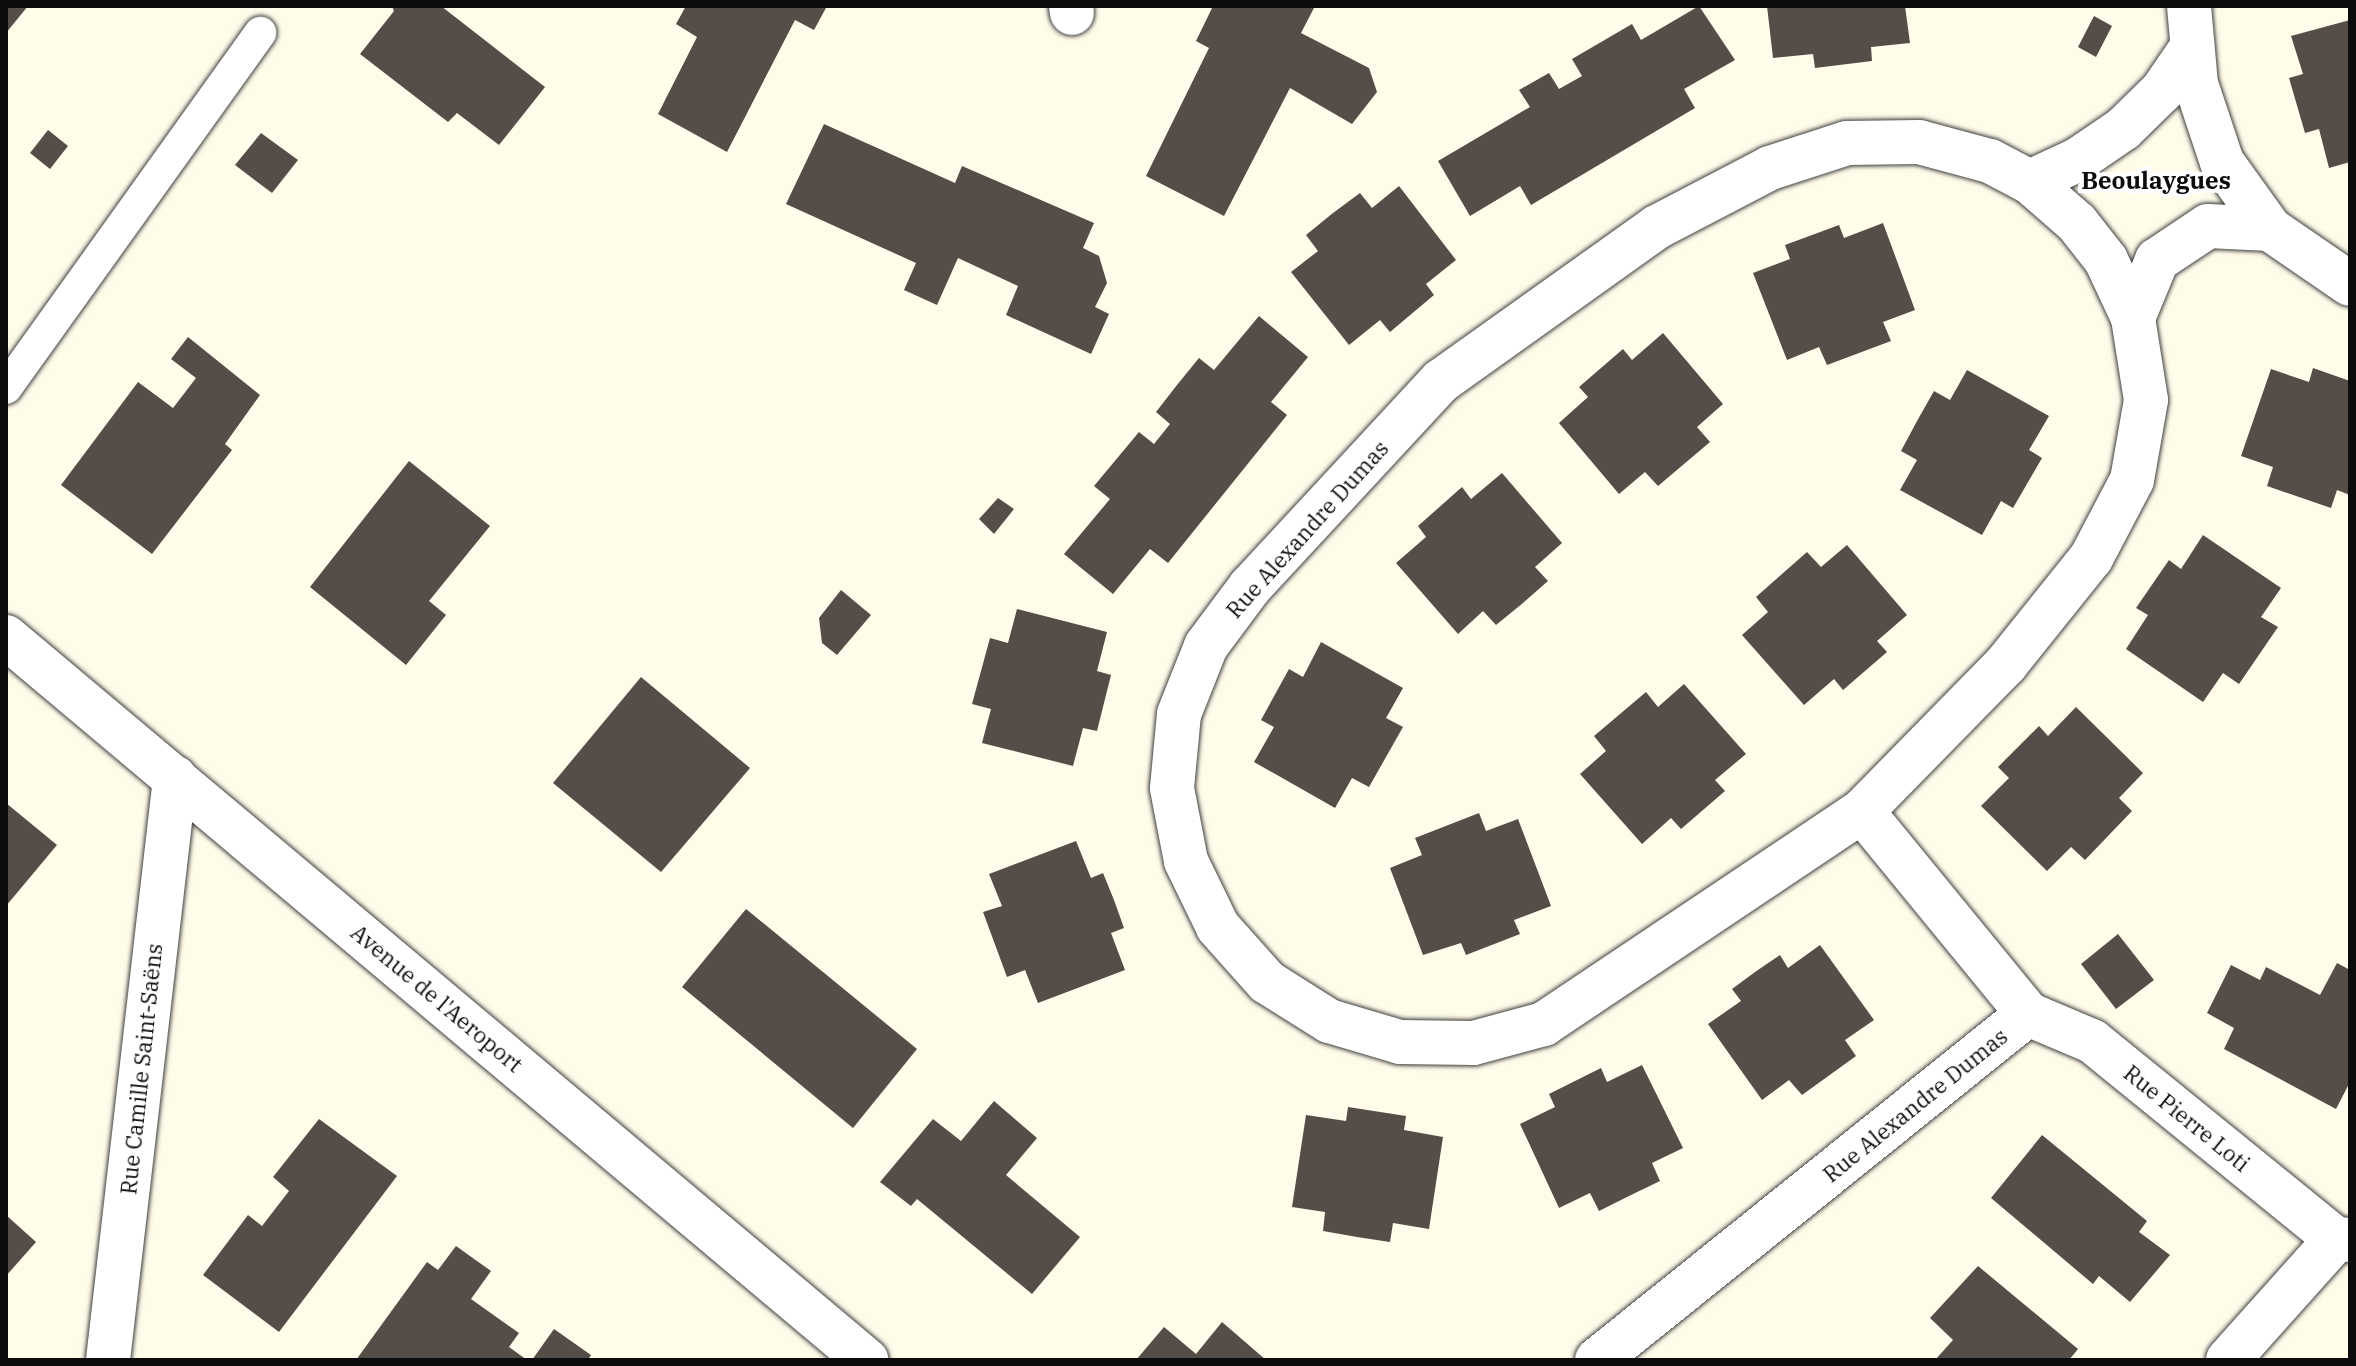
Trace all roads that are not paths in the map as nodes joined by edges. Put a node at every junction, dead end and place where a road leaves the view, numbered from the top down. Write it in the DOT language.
graph roads {
  1 [pos="2190,26"];
  2 [pos="260,33"];
  3 [pos="2030,182"];
  4 [pos="2270,229"];
  5 [pos="2350,284"];
  6 [pos="2133,318"];
  7 [pos="6,388"];
  8 [pos="6,637"];
  9 [pos="175,778"];
  10 [pos="1862,811"];
  11 [pos="2028,1014"];
  12 [pos="2343,1240"];
  13 [pos="112,1357"];
  14 [pos="866,1360"];
  15 [pos="1597,1360"];
  16 [pos="2228,1360"];
  1 -- 3 [label="street"];
  1 -- 4 [label="street"];
  2 -- 7 [label="lane"];
  3 -- 6 [label="street, Rue Alexandre Dumas"];
  3 -- 10 [label="street, Rue Alexandre Dumas"];
  4 -- 5 [label="street"];
  4 -- 6 [label="street"];
  6 -- 10 [label="street, Rue Alexandre Dumas"];
  8 -- 9 [label="street, Avenue de l'Aeroport"];
  9 -- 13 [label="street, Rue Camille Saint-Saëns"];
  9 -- 14 [label="street, Avenue de l'Aeroport"];
  10 -- 11 [label="street, Rue Alexandre Dumas"];
  11 -- 12 [label="street, Rue Pierre Loti"];
  11 -- 15 [label="street, Rue Alexandre Dumas"];
  12 -- 16 [label="street, Rue Pierre Loti"];
}
